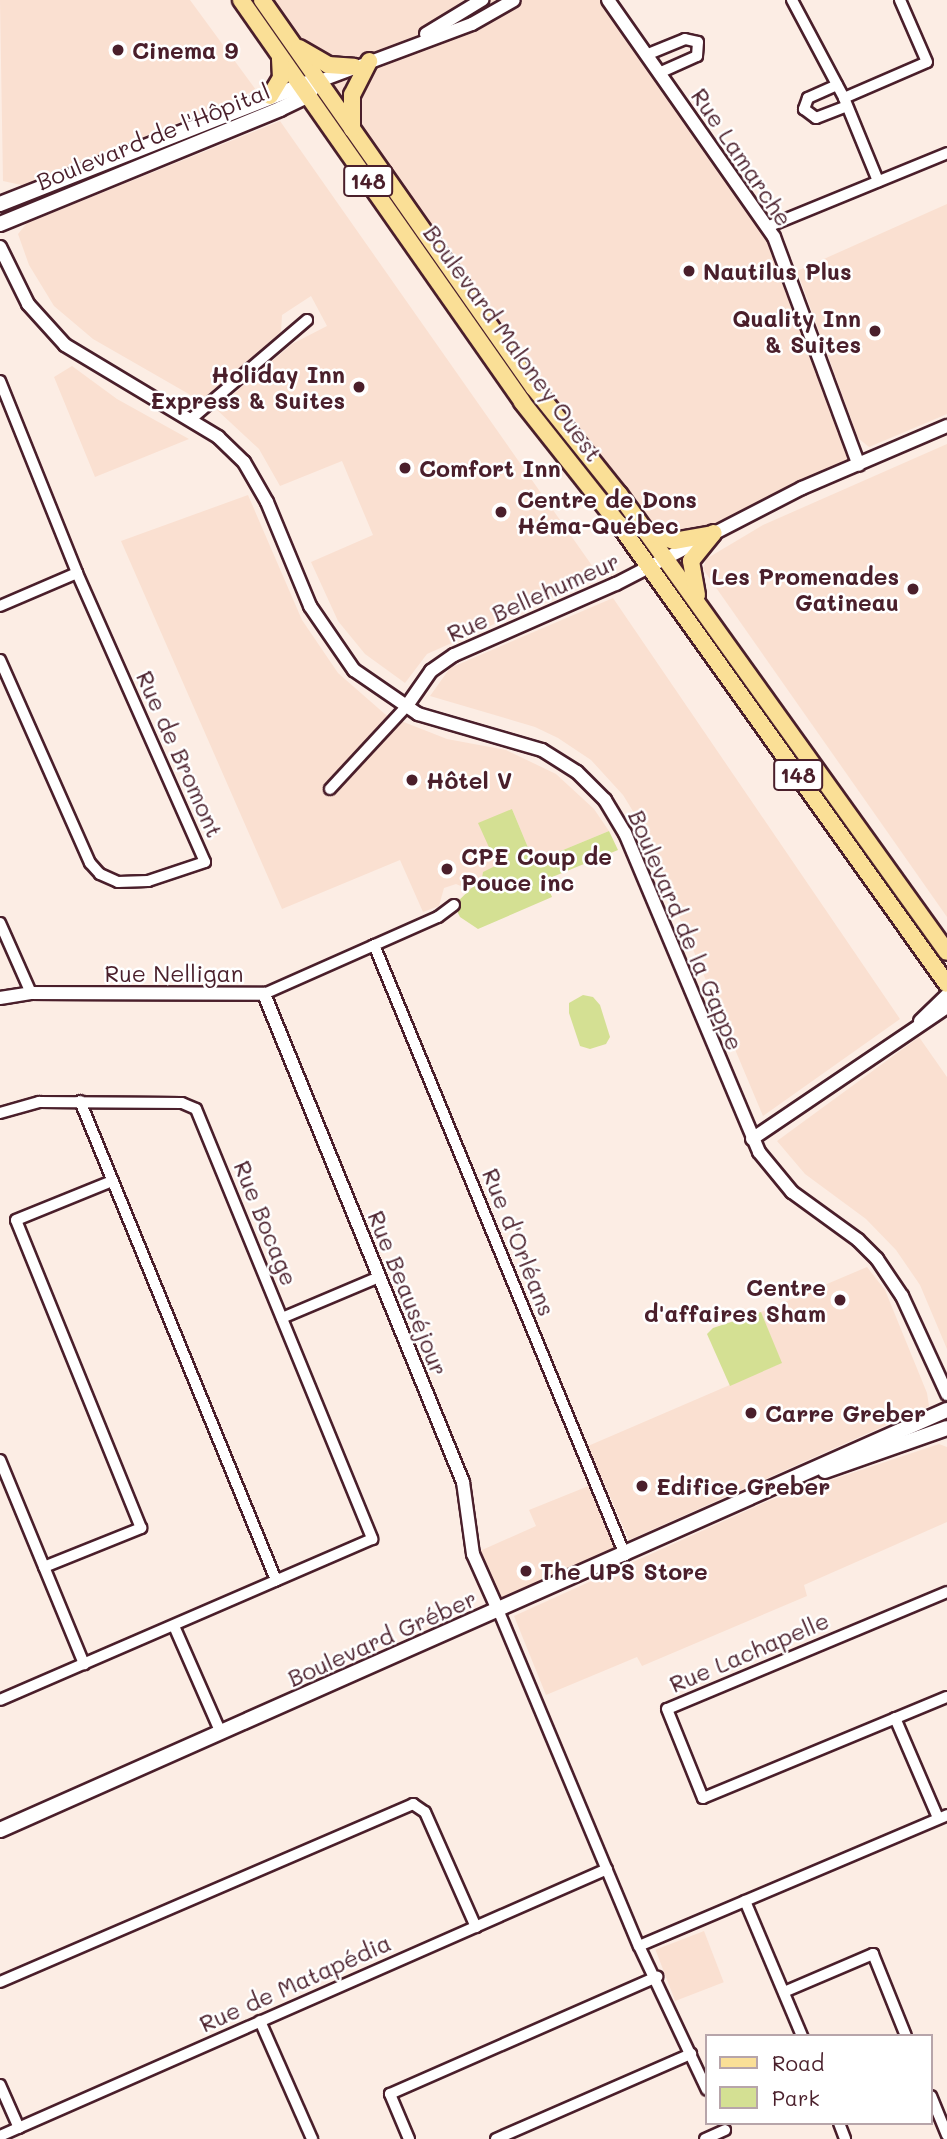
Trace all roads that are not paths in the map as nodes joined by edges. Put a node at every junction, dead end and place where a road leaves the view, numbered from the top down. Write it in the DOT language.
graph roads {
  1 [pos="241,0"];
  2 [pos="262,0"];
  3 [pos="482,0"];
  4 [pos="514,0"];
  5 [pos="608,0"];
  6 [pos="793,0"];
  7 [pos="900,0"];
  8 [pos="288,38"];
  9 [pos="407,45"];
  10 [pos="646,55"];
  11 [pos="280,58"];
  12 [pos="362,64"];
  13 [pos="659,73"];
  14 [pos="317,82"];
  15 [pos="837,85"];
  16 [pos="303,90"];
  17 [pos="270,96"];
  18 [pos="846,102"];
  19 [pos="352,129"];
  20 [pos="947,152"];
  21 [pos="878,181"];
  22 [pos="0,204"];
  23 [pos="0,224"];
  24 [pos="767,227"];
  25 [pos="0,247"];
  26 [pos="477,306"];
  27 [pos="462,315"];
  28 [pos="307,320"];
  29 [pos="0,382"];
  30 [pos="190,420"];
  31 [pos="947,426"];
  32 [pos="859,465"];
  33 [pos="646,533"];
  34 [pos="714,533"];
  35 [pos="665,559"];
  36 [pos="649,566"];
  37 [pos="76,573"];
  38 [pos="0,606"];
  39 [pos="704,614"];
  40 [pos="0,660"];
  41 [pos="406,707"];
  42 [pos="330,789"];
  43 [pos="454,905"];
  44 [pos="0,923"];
  45 [pos="374,944"];
  46 [pos="947,952"];
  47 [pos="947,984"];
  48 [pos="31,993"];
  49 [pos="264,994"];
  50 [pos="947,995"];
  51 [pos="0,998"];
  52 [pos="947,1007"];
  53 [pos="919,1022"];
  54 [pos="80,1101"];
  55 [pos="0,1113"];
  56 [pos="752,1139"];
  57 [pos="112,1181"];
  58 [pos="379,1277"];
  59 [pos="282,1318"];
  60 [pos="947,1394"];
  61 [pos="947,1410"];
  62 [pos="947,1428"];
  63 [pos="0,1460"];
  64 [pos="780,1485"];
  65 [pos="625,1555"];
  66 [pos="44,1567"];
  67 [pos="276,1580"];
  68 [pos="947,1592"];
  69 [pos="499,1612"];
  70 [pos="174,1626"];
  71 [pos="84,1664"];
  72 [pos="947,1697"];
  73 [pos="0,1700"];
  74 [pos="895,1718"];
  75 [pos="221,1733"];
  76 [pos="942,1816"];
  77 [pos="0,1830"];
  78 [pos="607,1869"];
  79 [pos="745,1901"];
  80 [pos="476,1927"];
  81 [pos="639,1946"];
  82 [pos="657,1977"];
  83 [pos="0,1982"];
  84 [pos="784,1992"];
  85 [pos="260,2021"];
  86 [pos="801,2034"];
  87 [pos="905,2034"];
  88 [pos="691,2054"];
  89 [pos="0,2085"];
  90 [pos="706,2088"];
  91 [pos="933,2101"];
  92 [pos="19,2128"];
  93 [pos="725,2131"];
  94 [pos="947,2135"];
  95 [pos="0,2136"];
  96 [pos="312,2139"];
  97 [pos="409,2139"];
  98 [pos="496,2139"];
  99 [pos="705,2139"];
  1 -- 11 [label="main road, Boulevard Maloney Ouest / 148"];
  2 -- 8 [label="main road, Boulevard Maloney Ouest / 148"];
  3 -- 9 [label="street, Boulevard de l'Hôpital"];
  4 -- 9 [label="street, Boulevard de l'Hôpital"];
  5 -- 10 [label="street, Rue Lamarche"];
  6 -- 15 [label="street"];
  7 -- 18 [label="street"];
  8 -- 12 [label="main road"];
  8 -- 14 [label="main road, Boulevard Maloney Ouest / 148"];
  9 -- 12 [label="street, Boulevard de l'Hôpital"];
  10 -- 13 [label="street, Rue Lamarche"];
  10 -- 13 [label="street, Rue Lamarche"];
  11 -- 16 [label="main road, Boulevard Maloney Ouest / 148"];
  11 -- 17 [label="main road"];
  12 -- 14 [label="street, Boulevard de l'Hôpital"];
  12 -- 19 [label="main road"];
  13 -- 24 [label="street, Rue Lamarche"];
  14 -- 16 [label="main road, Boulevard de l'Hôpital"];
  14 -- 19 [label="main road, Boulevard Maloney Ouest / 148"];
  15 -- 18 [label="street"];
  15 -- 18 [label="street"];
  16 -- 17 [label="main road, Boulevard de l'Hôpital"];
  16 -- 23 [label="main road, Boulevard de l'Hôpital"];
  16 -- 27 [label="main road, Boulevard Maloney Ouest / 148"];
  17 -- 22 [label="main road, Boulevard de l'Hôpital"];
  18 -- 21 [label="street"];
  19 -- 26 [label="main road, Boulevard Maloney Ouest / 148"];
  20 -- 21 [label="street"];
  21 -- 24 [label="street"];
  24 -- 32 [label="street, Rue Lamarche"];
  25 -- 30 [label="street, Boulevard de la Gappe"];
  26 -- 27 [label="main road"];
  26 -- 33 [label="main road, Boulevard Maloney Ouest / 148"];
  27 -- 36 [label="main road, Boulevard Maloney Ouest / 148"];
  28 -- 30 [label="street"];
  29 -- 37 [label="street, Rue de Bromont"];
  30 -- 41 [label="street, Boulevard de la Gappe"];
  31 -- 32 [label="street, Rue Bellehumeur"];
  32 -- 34 [label="street, Rue Bellehumeur"];
  33 -- 34 [label="main road"];
  33 -- 35 [label="main road, Boulevard Maloney Ouest / 148"];
  34 -- 35 [label="street, Rue Bellehumeur"];
  34 -- 39 [label="main road"];
  35 -- 36 [label="street, Rue Bellehumeur"];
  35 -- 39 [label="main road, Boulevard Maloney Ouest / 148"];
  36 -- 41 [label="street, Rue Bellehumeur"];
  36 -- 47 [label="main road, Boulevard Maloney Ouest / 148"];
  37 -- 38 [label="street"];
  37 -- 40 [label="street, Rue de Bromont"];
  39 -- 46 [label="main road, Boulevard Maloney Ouest / 148"];
  41 -- 42 [label="street, Rue Bellehumeur"];
  41 -- 56 [label="street, Boulevard de la Gappe"];
  43 -- 45 [label="street, Rue Nelligan"];
  44 -- 48 [label="street"];
  45 -- 49 [label="street, Rue Nelligan"];
  45 -- 65 [label="street, Rue d'Orléans"];
  48 -- 49 [label="street, Rue Nelligan"];
  48 -- 51 [label="street, Rue Nelligan"];
  49 -- 58 [label="street, Rue Beauséjour"];
  50 -- 53 [label="street"];
  52 -- 53 [label="street"];
  53 -- 56 [label="street"];
  54 -- 55 [label="street, Rue Bocage"];
  54 -- 57 [label="street"];
  54 -- 59 [label="street, Rue Bocage"];
  56 -- 60 [label="street, Boulevard de la Gappe"];
  57 -- 66 [label="street"];
  57 -- 67 [label="street"];
  58 -- 59 [label="street"];
  58 -- 69 [label="street, Rue Beauséjour"];
  59 -- 67 [label="street, Rue Bocage"];
  61 -- 64 [label="main road, Boulevard Gréber"];
  62 -- 64 [label="main road, Boulevard Gréber"];
  63 -- 66 [label="street"];
  64 -- 65 [label="main road, Boulevard Gréber"];
  65 -- 69 [label="main road, Boulevard Gréber"];
  66 -- 71 [label="street"];
  67 -- 70 [label="street"];
  68 -- 74 [label="street, Rue Lachapelle"];
  69 -- 75 [label="main road, Boulevard Gréber"];
  69 -- 78 [label="street"];
  70 -- 71 [label="street"];
  70 -- 75 [label="street"];
  71 -- 73 [label="street"];
  72 -- 74 [label="street, Rue Lachapelle"];
  74 -- 76 [label="street"];
  75 -- 77 [label="main road, Boulevard Gréber"];
  76 -- 79 [label="street"];
  78 -- 80 [label="street, Rue de Matapédia"];
  78 -- 81 [label="street"];
  79 -- 81 [label="street"];
  79 -- 84 [label="street"];
  80 -- 83 [label="street"];
  80 -- 85 [label="street, Rue de Matapédia"];
  81 -- 82 [label="street"];
  82 -- 88 [label="street"];
  82 -- 97 [label="street"];
  84 -- 86 [label="street"];
  84 -- 87 [label="street"];
  85 -- 92 [label="street, Rue de Matapédia"];
  85 -- 96 [label="street"];
  88 -- 90 [label="street"];
  88 -- 98 [label="street"];
  89 -- 92 [label="street"];
  91 -- 94 [label="street"];
  92 -- 95 [label="street, Rue de Matapédia"];
  93 -- 99 [label="street"];
}
